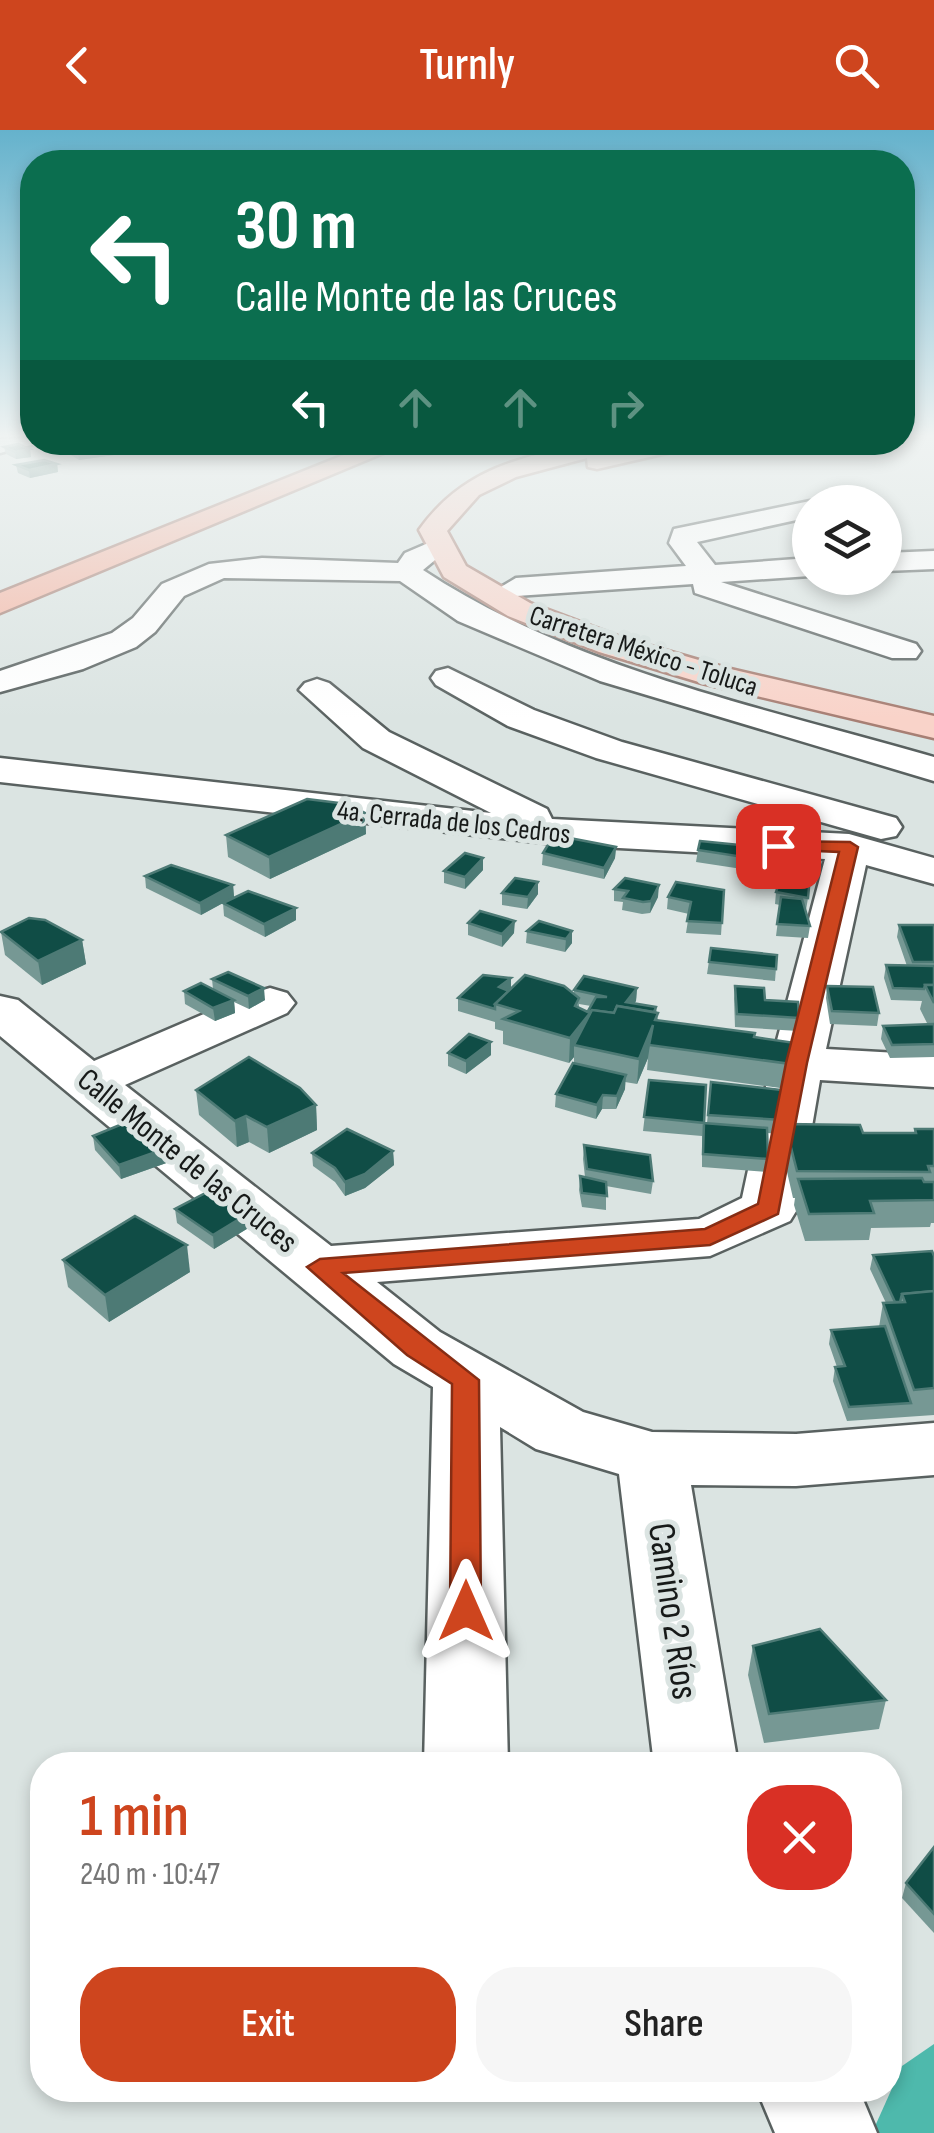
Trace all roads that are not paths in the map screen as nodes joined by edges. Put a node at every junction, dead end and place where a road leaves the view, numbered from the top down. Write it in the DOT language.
graph roads {
  1 [pos="110,531"];
  2 [pos="178,531"];
  3 [pos="435,531"];
  4 [pos="468,531"];
  5 [pos="701,531"];
  6 [pos="436,549"];
  7 [pos="934,560"];
  8 [pos="902,561"];
  9 [pos="408,572"];
  10 [pos="705,572"];
  11 [pos="0,575"];
  12 [pos="792,575"];
  13 [pos="665,576"];
  14 [pos="516,587"];
  15 [pos="0,604"];
  16 [pos="904,651"];
  17 [pos="448,678"];
  18 [pos="0,682"];
  19 [pos="317,690"];
  20 [pos="934,712"];
  21 [pos="934,727"];
  22 [pos="0,770"];
  23 [pos="905,806"];
  24 [pos="562,833"];
  25 [pos="934,854"];
  26 [pos="934,872"];
  27 [pos="270,1003"];
  28 [pos="5,1023"];
  29 [pos="796,1063"];
  30 [pos="934,1071"];
  31 [pos="91,1080"];
  32 [pos="320,1267"];
  33 [pos="466,1380"];
  34 [pos="934,1448"];
  35 [pos="652,1458"];
  36 [pos="466,1752"];
  37 [pos="694,1752"];
  38 [pos="812,2102"];
  39 [pos="827,2133"];
  1 -- 11 [label="highway"];
  2 -- 15 [label="highway"];
  3 -- 6 [label="main road"];
  4 -- 14 [label="main road, Carretera México - Toluca"];
  5 -- 10 [label="street"];
  6 -- 9 [label="street"];
  6 -- 21 [label="main road, Carretera México - Toluca"];
  7 -- 8 [label="street"];
  9 -- 18 [label="street"];
  9 -- 23 [label="street"];
  10 -- 12 [label="street"];
  10 -- 13 [label="street"];
  13 -- 14 [label="street"];
  13 -- 16 [label="street"];
  14 -- 20 [label="main road, Carretera México - Toluca"];
  17 -- 23 [label="street"];
  19 -- 24 [label="street"];
  22 -- 24 [label="street, 4a. Cerrada de los Cedros"];
  23 -- 24 [label="street, 4a. Cerrada de los Cedros"];
  23 -- 25 [label="street"];
  23 -- 26 [label="street, 4a. Cerrada de los Cedros"];
  23 -- 29 [label="street"];
  27 -- 31 [label="street"];
  28 -- 31 [label="street, Calle Monte de las Cruces"];
  29 -- 30 [label="street"];
  29 -- 32 [label="street"];
  31 -- 32 [label="street, Calle Monte de las Cruces"];
  32 -- 33 [label="street, Calle Monte de las Cruces"];
  33 -- 35 [label="street, Calle Monte de las Cruces"];
  33 -- 36 [label="street"];
  34 -- 35 [label="street, Calle Monte de las Cruces"];
  35 -- 37 [label="street, Camino 2 Ríos"];
  38 -- 39 [label="street"];
}
